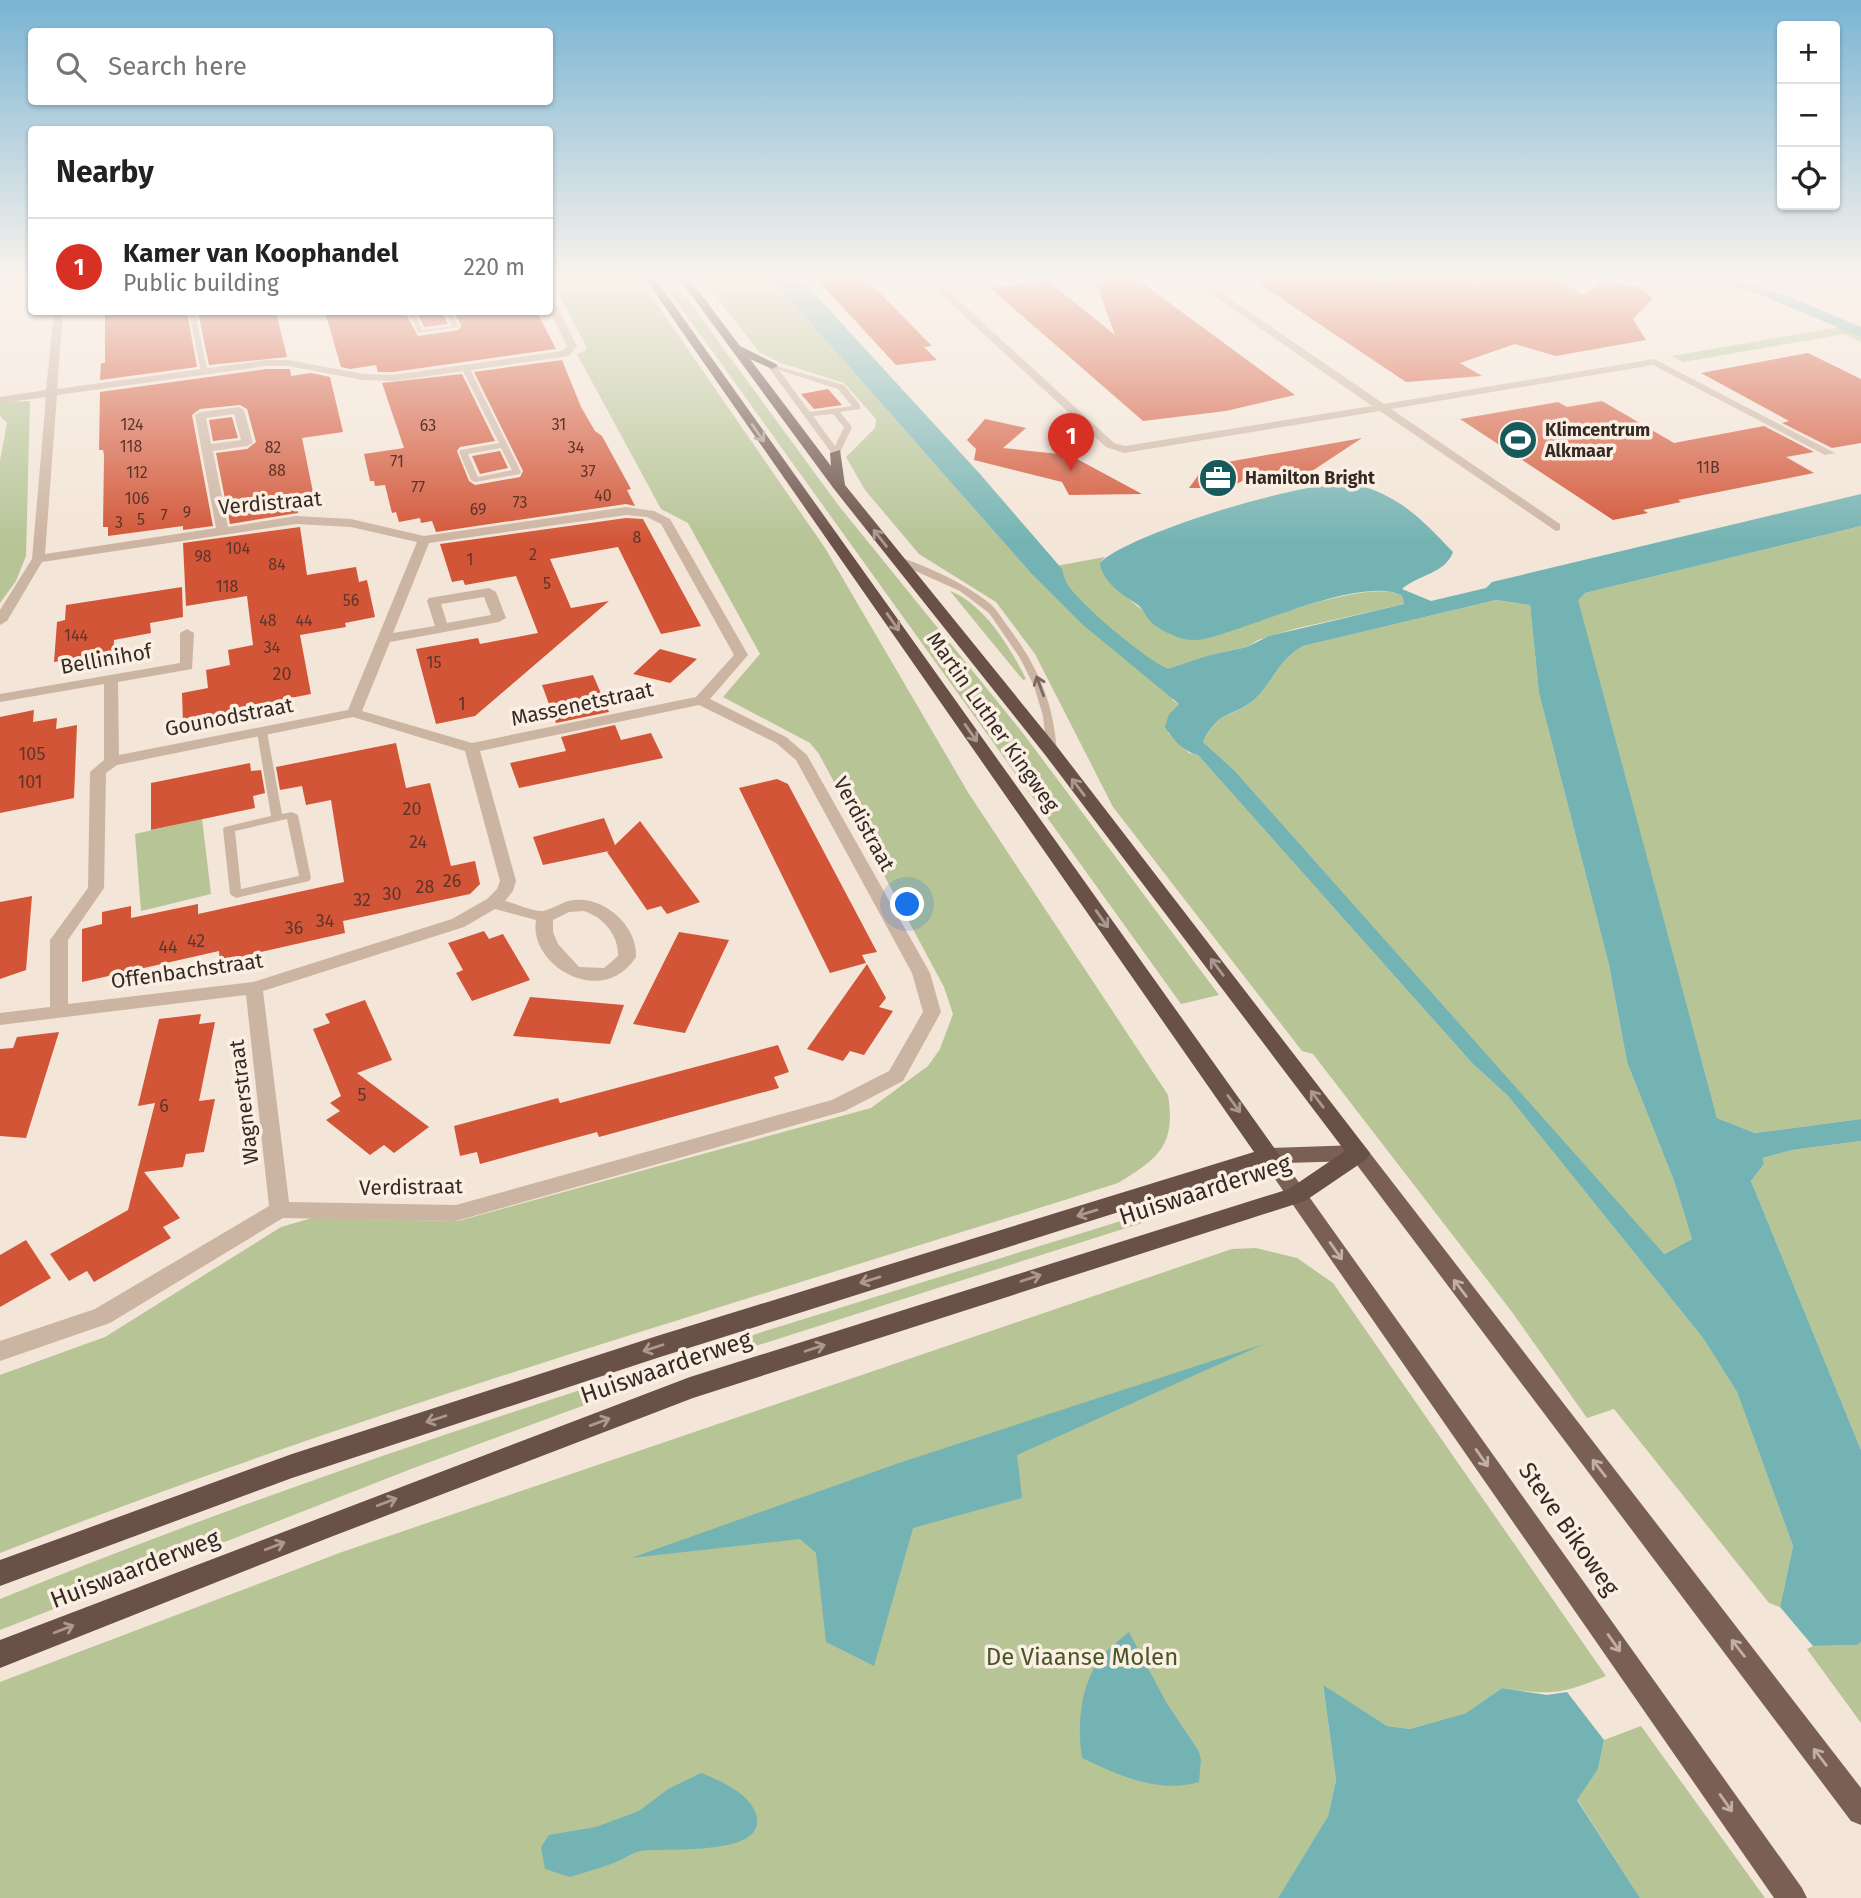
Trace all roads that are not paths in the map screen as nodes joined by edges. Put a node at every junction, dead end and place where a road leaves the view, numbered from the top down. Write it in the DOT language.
graph roads {
  1 [pos="53,366"];
  2 [pos="204,366"];
  3 [pos="256,366"];
  4 [pos="293,366"];
  5 [pos="489,366"];
  6 [pos="711,366"];
  7 [pos="750,366"];
  8 [pos="772,366"];
  9 [pos="1025,366"];
  10 [pos="1319,366"];
  11 [pos="1636,366"];
  12 [pos="1665,366"];
  13 [pos="466,369"];
  14 [pos="205,372"];
  15 [pos="50,394"];
  16 [pos="0,400"];
  17 [pos="1379,407"];
  18 [pos="835,411"];
  19 [pos="807,415"];
  20 [pos="504,445"];
  21 [pos="209,448"];
  22 [pos="836,453"];
  23 [pos="1829,453"];
  24 [pos="839,485"];
  25 [pos="1556,527"];
  26 [pos="222,530"];
  27 [pos="424,540"];
  28 [pos="38,559"];
  29 [pos="896,559"];
  30 [pos="0,621"];
  31 [pos="442,628"];
  32 [pos="187,634"];
  33 [pos="384,639"];
  34 [pos="111,679"];
  35 [pos="0,698"];
  36 [pos="701,700"];
  37 [pos="354,713"];
  38 [pos="262,732"];
  39 [pos="472,748"];
  40 [pos="1052,752"];
  41 [pos="112,761"];
  42 [pos="277,819"];
  43 [pos="493,903"];
  44 [pos="545,917"];
  45 [pos="254,988"];
  46 [pos="59,1012"];
  47 [pos="0,1019"];
  48 [pos="1359,1153"];
  49 [pos="1269,1156"];
  50 [pos="1297,1195"];
  51 [pos="280,1210"];
  52 [pos="0,1351"];
  53 [pos="0,1573"];
  54 [pos="0,1654"];
  55 [pos="1861,1811"];
  56 [pos="1792,1898"];
  1 -- 15 [label="street"];
  2 -- 14 [label="lane"];
  3 -- 14 [label="street"];
  4 -- 13 [label="street"];
  5 -- 13 [label="street"];
  6 -- 49 [label="highway, Martin Luther Kingweg, one-way"];
  7 -- 24 [label="highway, Martin Luther Kingweg"];
  8 -- 18 [label="lane"];
  8 -- 19 [label="lane"];
  9 -- 17 [label="street"];
  10 -- 17 [label="street"];
  11 -- 17 [label="street"];
  12 -- 23 [label="street"];
  13 -- 20 [label="lane"];
  14 -- 15 [label="street"];
  15 -- 16 [label="street"];
  15 -- 28 [label="street"];
  17 -- 25 [label="street"];
  18 -- 19 [label="lane"];
  18 -- 22 [label="lane"];
  19 -- 22 [label="lane"];
  20 -- 20 [label="lane"];
  21 -- 21 [label="street"];
  21 -- 26 [label="street"];
  22 -- 24 [label="highway"];
  29 -- 24 [label="highway, Martin Luther Kingweg, one-way"];
  26 -- 27 [label="street, Verdistraat"];
  26 -- 28 [label="street, Verdistraat"];
  27 -- 33 [label="street"];
  27 -- 36 [label="street, Verdistraat"];
  28 -- 30 [label="street"];
  29 -- 40 [label="highway, Martin Luther Kingweg"];
  40 -- 29 [label="lane, one-way"];
  31 -- 31 [label="street"];
  31 -- 33 [label="street"];
  32 -- 34 [label="street, Bellinihof"];
  33 -- 37 [label="street"];
  34 -- 35 [label="street, Bellinihof"];
  34 -- 41 [label="street"];
  36 -- 39 [label="street, Massenetstraat"];
  36 -- 51 [label="street, Verdistraat"];
  37 -- 38 [label="street, Gounodstraat"];
  37 -- 39 [label="street"];
  38 -- 41 [label="street, Gounodstraat"];
  38 -- 42 [label="lane"];
  39 -- 43 [label="street"];
  48 -- 40 [label="highway, Martin Luther Kingweg, one-way"];
  41 -- 46 [label="street"];
  42 -- 42 [label="lane"];
  43 -- 44 [label="street"];
  43 -- 45 [label="street, Offenbachstraat"];
  44 -- 44 [label="street"];
  45 -- 46 [label="street, Offenbachstraat"];
  45 -- 51 [label="street, Wagnerstraat"];
  46 -- 47 [label="street, Offenbachstraat"];
  48 -- 49 [label="main road, Huiswaarderweg"];
  48 -- 50 [label="highway, Huiswaarderweg"];
  55 -- 48 [label="main road, one-way"];
  49 -- 50 [label="main road, Martin Luther Kingweg"];
  49 -- 53 [label="highway, Huiswaarderweg, one-way"];
  54 -- 50 [label="highway, Huiswaarderweg, one-way"];
  50 -- 56 [label="main road, Steve Bikoweg, one-way"];
  51 -- 52 [label="street"];
}
